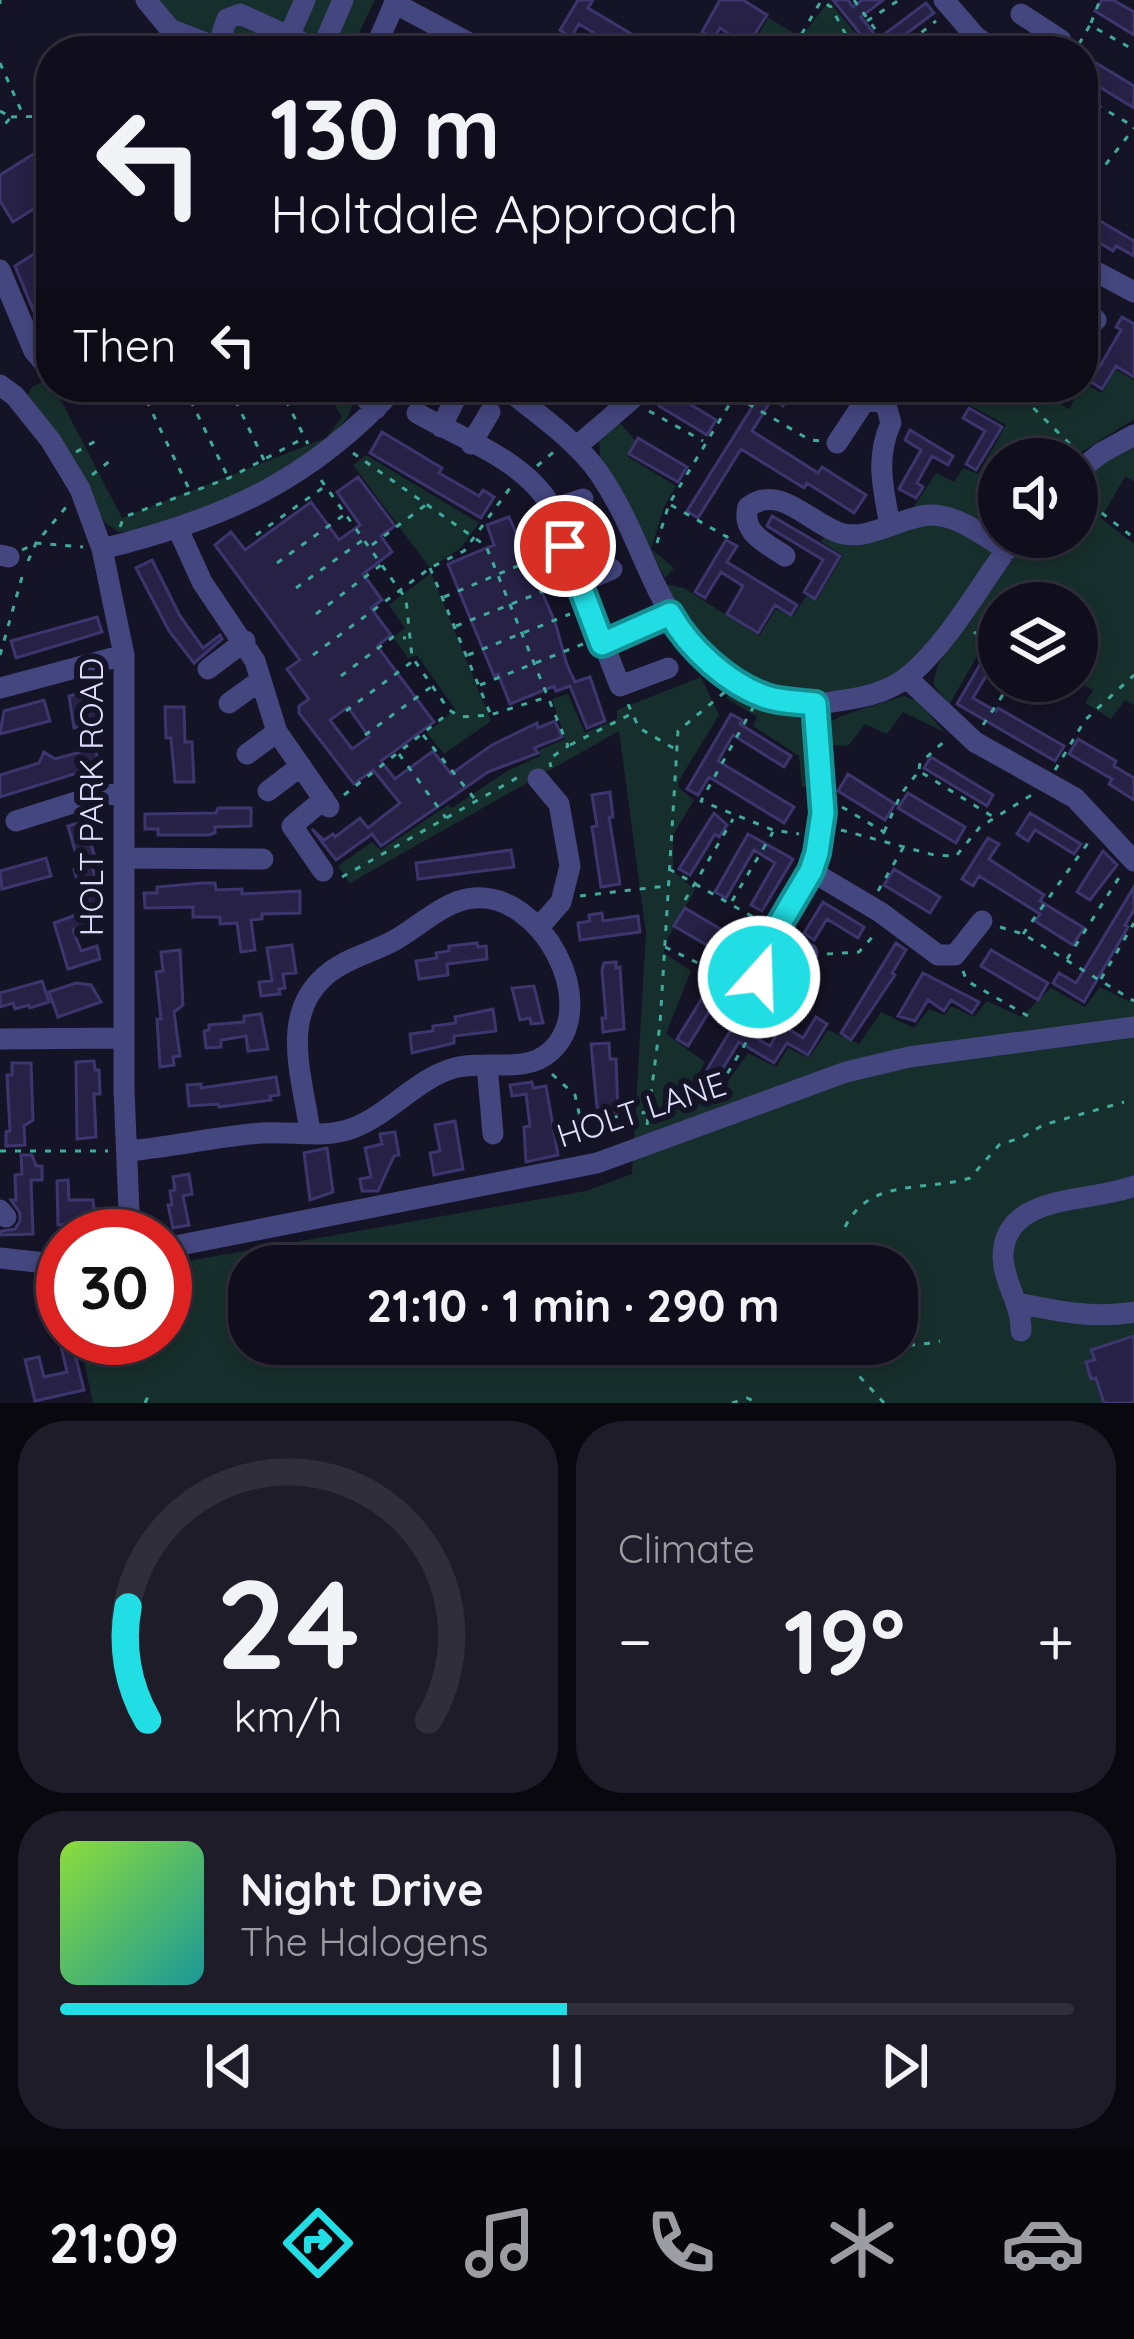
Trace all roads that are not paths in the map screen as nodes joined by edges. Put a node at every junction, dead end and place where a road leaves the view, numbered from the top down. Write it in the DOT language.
graph roads {
  1 [pos="146,0"];
  2 [pos="305,0"];
  3 [pos="343,0"];
  4 [pos="396,2"];
  5 [pos="947,4"];
  6 [pos="235,8"];
  7 [pos="1021,14"];
  8 [pos="187,36"];
  9 [pos="221,36"];
  10 [pos="289,36"];
  11 [pos="327,36"];
  12 [pos="381,36"];
  13 [pos="457,36"];
  14 [pos="975,36"];
  15 [pos="1055,36"];
  16 [pos="0,270"];
  17 [pos="1098,270"];
  18 [pos="1134,292"];
  19 [pos="36,353"];
  20 [pos="36,376"];
  21 [pos="3,386"];
  22 [pos="370,402"];
  23 [pos="382,402"];
  24 [pos="454,402"];
  25 [pos="522,402"];
  26 [pos="627,402"];
  27 [pos="864,402"];
  28 [pos="882,402"];
  29 [pos="376,409"];
  30 [pos="490,412"];
  31 [pos="417,413"];
  32 [pos="441,427"];
  33 [pos="1134,435"];
  34 [pos="837,443"];
  35 [pos="471,444"];
  36 [pos="572,444"];
  37 [pos="1098,459"];
  38 [pos="583,499"];
  39 [pos="551,510"];
  40 [pos="890,525"];
  41 [pos="178,529"];
  42 [pos="978,530"];
  43 [pos="601,533"];
  44 [pos="565,546"];
  45 [pos="106,548"];
  46 [pos="785,556"];
  47 [pos="1001,558"];
  48 [pos="613,569"];
  49 [pos="578,580"];
  50 [pos="670,614"];
  51 [pos="245,641"];
  52 [pos="601,641"];
  53 [pos="124,655"];
  54 [pos="668,668"];
  55 [pos="208,669"];
  56 [pos="907,678"];
  57 [pos="261,680"];
  58 [pos="0,688"];
  59 [pos="229,703"];
  60 [pos="815,704"];
  61 [pos="277,732"];
  62 [pos="247,754"];
  63 [pos="301,766"];
  64 [pos="540,774"];
  65 [pos="268,791"];
  66 [pos="124,793"];
  67 [pos="16,821"];
  68 [pos="124,858"];
  69 [pos="262,859"];
  70 [pos="1130,865"];
  71 [pos="323,871"];
  72 [pos="811,871"];
  73 [pos="982,921"];
  74 [pos="540,926"];
  75 [pos="806,954"];
  76 [pos="1134,1027"];
  77 [pos="124,1038"];
  78 [pos="0,1039"];
  79 [pos="487,1065"];
  80 [pos="310,1133"];
  81 [pos="493,1134"];
  82 [pos="128,1151"];
  83 [pos="1134,1186"];
  84 [pos="129,1209"];
  85 [pos="192,1243"];
  86 [pos="0,1258"];
  87 [pos="36,1262"];
  88 [pos="1017,1303"];
  89 [pos="1134,1312"];
  90 [pos="1021,1331"];
  1 -- 8 [label="street"];
  2 -- 10 [label="street"];
  3 -- 11 [label="street"];
  4 -- 12 [label="street"];
  4 -- 13 [label="street"];
  5 -- 14 [label="street"];
  6 -- 9 [label="street"];
  6 -- 10 [label="street"];
  7 -- 15 [label="street"];
  16 -- 19 [label="street"];
  17 -- 18 [label="street"];
  20 -- 21 [label="street"];
  21 -- 45 [label="street, HOLT PARK ROAD"];
  22 -- 29 [label="street"];
  23 -- 29 [label="street"];
  24 -- 32 [label="street"];
  25 -- 36 [label="street"];
  26 -- 36 [label="street"];
  27 -- 34 [label="street"];
  28 -- 40 [label="street"];
  29 -- 41 [label="street"];
  30 -- 35 [label="street"];
  31 -- 32 [label="street"];
  32 -- 35 [label="street"];
  33 -- 37 [label="street"];
  35 -- 39 [label="street"];
  36 -- 50 [label="street"];
  38 -- 39 [label="street"];
  39 -- 44 [label="street"];
  40 -- 42 [label="street"];
  40 -- 46 [label="street"];
  41 -- 45 [label="street"];
  41 -- 51 [label="street"];
  43 -- 44 [label="street"];
  44 -- 49 [label="street"];
  45 -- 53 [label="street, HOLT PARK ROAD"];
  47 -- 56 [label="street"];
  48 -- 49 [label="street"];
  49 -- 52 [label="street"];
  50 -- 52 [label="street"];
  50 -- 60 [label="street"];
  51 -- 55 [label="street"];
  51 -- 57 [label="street"];
  52 -- 54 [label="street"];
  53 -- 58 [label="street"];
  53 -- 66 [label="street, HOLT PARK ROAD"];
  56 -- 60 [label="street"];
  56 -- 70 [label="street"];
  57 -- 59 [label="street"];
  57 -- 61 [label="street"];
  60 -- 72 [label="street"];
  61 -- 62 [label="street"];
  61 -- 63 [label="street"];
  63 -- 65 [label="street"];
  63 -- 71 [label="street"];
  64 -- 74 [label="street"];
  66 -- 67 [label="street"];
  66 -- 68 [label="street, HOLT PARK ROAD"];
  68 -- 69 [label="street"];
  68 -- 77 [label="street, HOLT PARK ROAD"];
  72 -- 73 [label="street"];
  72 -- 75 [label="street"];
  74 -- 79 [label="street"];
  74 -- 80 [label="street"];
  76 -- 85 [label="street, HOLT LANE"];
  77 -- 78 [label="street"];
  77 -- 82 [label="street, HOLT PARK ROAD"];
  79 -- 80 [label="street"];
  79 -- 81 [label="street"];
  80 -- 82 [label="street"];
  82 -- 84 [label="street, HOLT PARK ROAD"];
  83 -- 88 [label="street"];
  86 -- 87 [label="street"];
  88 -- 89 [label="street"];
  88 -- 90 [label="street"];
}
